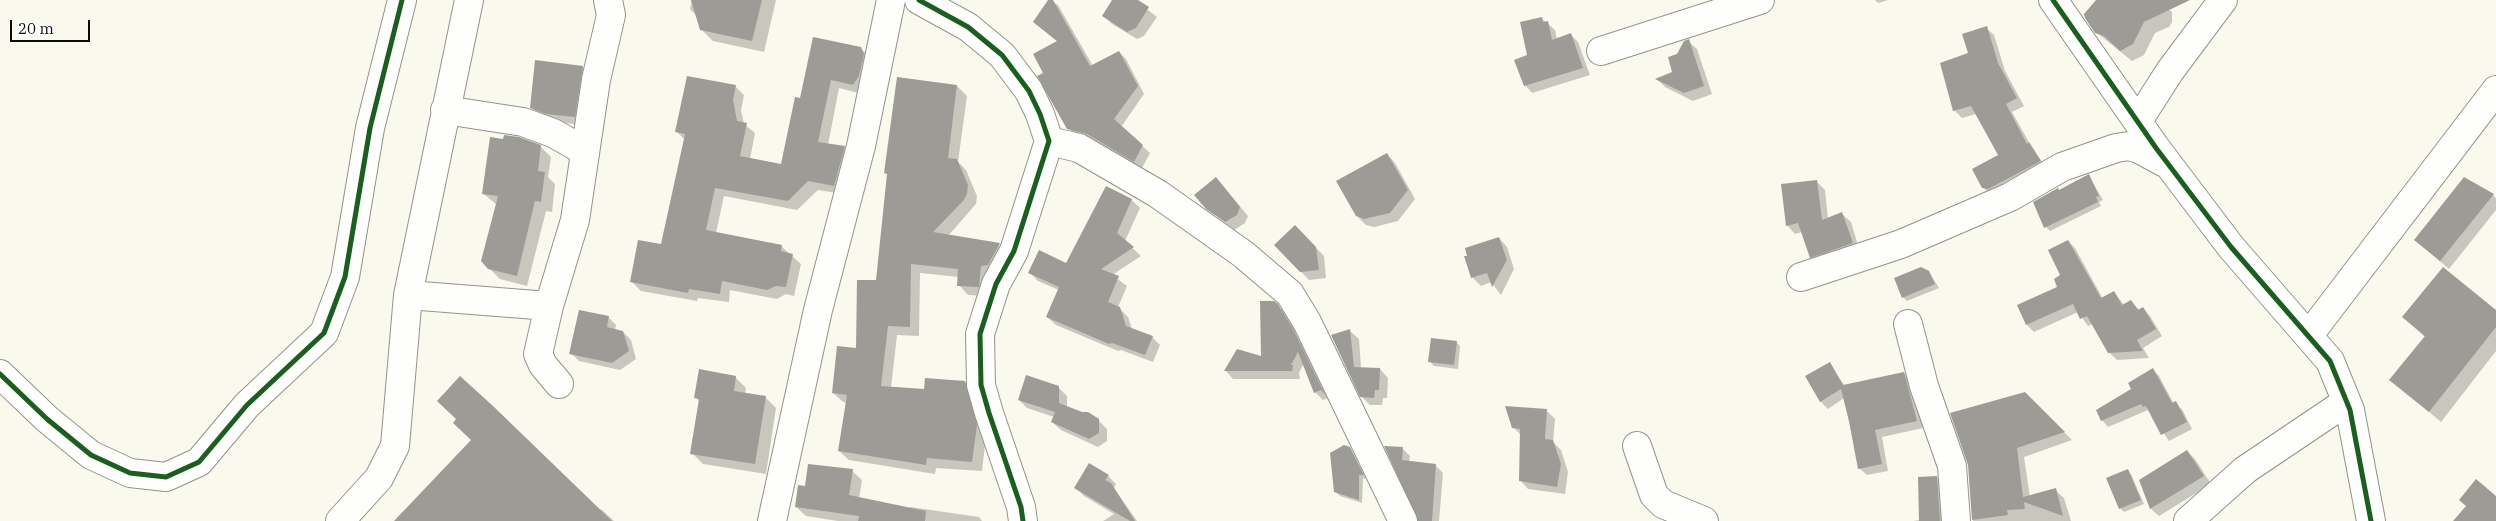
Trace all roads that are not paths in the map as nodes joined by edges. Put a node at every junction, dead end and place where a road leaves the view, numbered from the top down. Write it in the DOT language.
graph roads {
  1 [pos="402,0"];
  2 [pos="469,0"];
  3 [pos="608,0"];
  4 [pos="891,0"];
  5 [pos="1760,0"];
  6 [pos="2053,0"];
  7 [pos="2223,0"];
  8 [pos="930,2"];
  9 [pos="1601,51"];
  10 [pos="2496,90"];
  11 [pos="445,110"];
  12 [pos="2138,121"];
  13 [pos="1049,141"];
  14 [pos="585,154"];
  15 [pos="2170,167"];
  16 [pos="1802,277"];
  17 [pos="408,295"];
  18 [pos="549,306"];
  19 [pos="1908,324"];
  20 [pos="2309,335"];
  21 [pos="0,374"];
  22 [pos="559,384"];
  23 [pos="2346,402"];
  24 [pos="1637,446"];
  25 [pos="340,521"];
  26 [pos="772,521"];
  27 [pos="1023,521"];
  28 [pos="1403,521"];
  29 [pos="1704,521"];
  30 [pos="1956,521"];
  31 [pos="2188,521"];
  32 [pos="2371,521"];
  1 -- 21 [label="street"];
  2 -- 11 [label="street"];
  3 -- 14 [label="street"];
  4 -- 26 [label="street"];
  5 -- 9 [label="street"];
  6 -- 12 [label="street"];
  7 -- 12 [label="street"];
  8 -- 13 [label="street"];
  10 -- 20 [label="street"];
  11 -- 14 [label="street"];
  11 -- 17 [label="street"];
  12 -- 15 [label="street"];
  13 -- 27 [label="street"];
  13 -- 28 [label="street"];
  14 -- 18 [label="street"];
  15 -- 16 [label="street"];
  15 -- 20 [label="street"];
  17 -- 18 [label="street"];
  17 -- 25 [label="street"];
  18 -- 22 [label="street"];
  19 -- 30 [label="street"];
  20 -- 23 [label="street"];
  23 -- 31 [label="street"];
  23 -- 32 [label="street"];
  24 -- 29 [label="street"];
}
